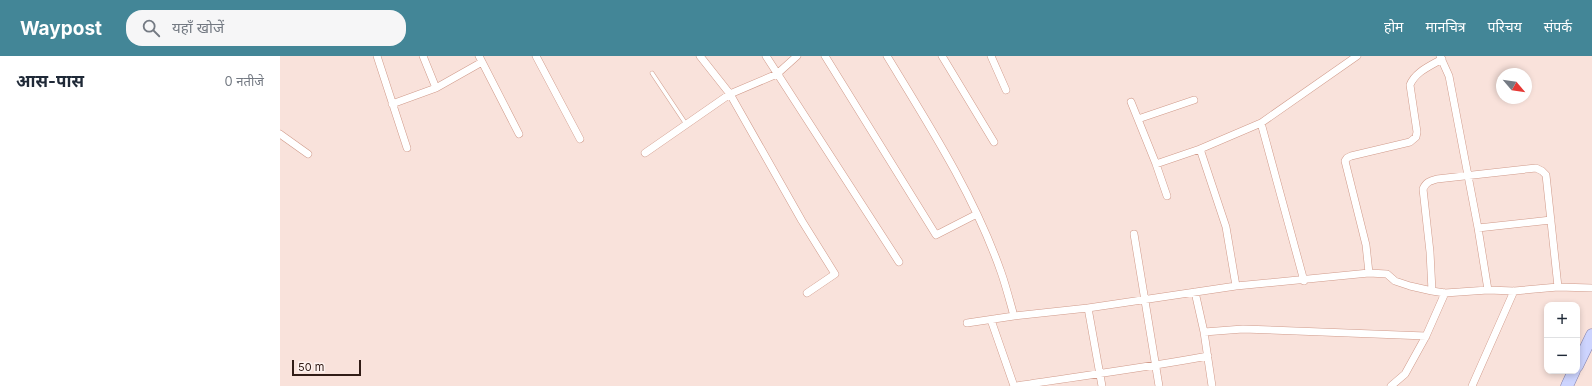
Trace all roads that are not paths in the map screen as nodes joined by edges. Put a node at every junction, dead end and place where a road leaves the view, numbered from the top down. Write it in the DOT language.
graph roads {
  1 [pos="377,56"];
  2 [pos="423,56"];
  3 [pos="536,56"];
  4 [pos="700,56"];
  5 [pos="766,56"];
  6 [pos="797,56"];
  7 [pos="825,56"];
  8 [pos="887,56"];
  9 [pos="942,56"];
  10 [pos="991,56"];
  11 [pos="1357,56"];
  12 [pos="1441,57"];
  13 [pos="481,59"];
  14 [pos="652,73"];
  15 [pos="777,74"];
  16 [pos="436,88"];
  17 [pos="1006,90"];
  18 [pos="730,94"];
  19 [pos="1194,100"];
  20 [pos="1131,102"];
  21 [pos="392,104"];
  22 [pos="1138,119"];
  23 [pos="1262,123"];
  24 [pos="686,124"];
  25 [pos="280,134"];
  26 [pos="519,134"];
  27 [pos="580,139"];
  28 [pos="994,142"];
  29 [pos="407,148"];
  30 [pos="1200,149"];
  31 [pos="645,153"];
  32 [pos="308,154"];
  33 [pos="1156,164"];
  34 [pos="1469,176"];
  35 [pos="1167,196"];
  36 [pos="977,214"];
  37 [pos="1551,220"];
  38 [pos="1478,228"];
  39 [pos="1134,234"];
  40 [pos="899,262"];
  41 [pos="1369,273"];
  42 [pos="1304,280"];
  43 [pos="1236,286"];
  44 [pos="1558,288"];
  45 [pos="1592,288"];
  46 [pos="1488,290"];
  47 [pos="1514,291"];
  48 [pos="1195,292"];
  49 [pos="1432,292"];
  50 [pos="807,293"];
  51 [pos="1445,293"];
  52 [pos="1146,299"];
  53 [pos="1088,308"];
  54 [pos="1014,316"];
  55 [pos="992,320"];
  56 [pos="967,323"];
  57 [pos="1204,332"];
  58 [pos="1592,335"];
  59 [pos="1426,336"];
  60 [pos="1208,356"];
  61 [pos="1580,360"];
  62 [pos="1156,366"];
  63 [pos="1099,372"];
  64 [pos="1573,374"];
  65 [pos="1015,386"];
  66 [pos="1102,386"];
  67 [pos="1159,386"];
  68 [pos="1212,386"];
  69 [pos="1390,386"];
  70 [pos="1472,386"];
  71 [pos="1567,386"];
  1 -- 21 [label="street"];
  2 -- 16 [label="street"];
  3 -- 27 [label="street"];
  4 -- 18 [label="street"];
  5 -- 15 [label="street"];
  6 -- 15 [label="street"];
  7 -- 36 [label="street"];
  8 -- 36 [label="street"];
  9 -- 28 [label="street"];
  10 -- 17 [label="street"];
  11 -- 23 [label="street"];
  12 -- 34 [label="street"];
  12 -- 41 [label="street"];
  13 -- 16 [label="street"];
  13 -- 26 [label="street"];
  14 -- 24 [label="lane"];
  15 -- 18 [label="street"];
  15 -- 40 [label="street"];
  16 -- 21 [label="street"];
  18 -- 24 [label="street"];
  18 -- 50 [label="street"];
  19 -- 22 [label="street"];
  20 -- 22 [label="street"];
  21 -- 29 [label="street"];
  22 -- 33 [label="street"];
  23 -- 30 [label="street"];
  23 -- 42 [label="street"];
  24 -- 31 [label="street"];
  25 -- 32 [label="street"];
  30 -- 33 [label="street"];
  30 -- 43 [label="street"];
  33 -- 35 [label="street"];
  34 -- 37 [label="street"];
  34 -- 38 [label="street"];
  34 -- 49 [label="street"];
  36 -- 54 [label="street"];
  37 -- 38 [label="street"];
  37 -- 44 [label="street"];
  38 -- 46 [label="street"];
  39 -- 52 [label="street"];
  41 -- 42 [label="street"];
  41 -- 49 [label="street"];
  42 -- 43 [label="street"];
  43 -- 48 [label="street"];
  44 -- 45 [label="street"];
  44 -- 47 [label="street"];
  46 -- 47 [label="street"];
  46 -- 51 [label="street"];
  47 -- 70 [label="street"];
  48 -- 52 [label="street"];
  48 -- 57 [label="street"];
  49 -- 51 [label="street"];
  51 -- 59 [label="street"];
  52 -- 53 [label="street"];
  52 -- 62 [label="street"];
  53 -- 54 [label="street"];
  53 -- 63 [label="street"];
  54 -- 55 [label="street"];
  55 -- 56 [label="street"];
  55 -- 65 [label="street"];
  57 -- 59 [label="street"];
  57 -- 60 [label="street"];
  58 -- 61 [label="main road"];
  59 -- 69 [label="street"];
  60 -- 62 [label="street"];
  60 -- 68 [label="street"];
  62 -- 63 [label="street"];
  62 -- 67 [label="street"];
  63 -- 65 [label="street"];
  63 -- 66 [label="street"];
  64 -- 71 [label="main road"];
}
